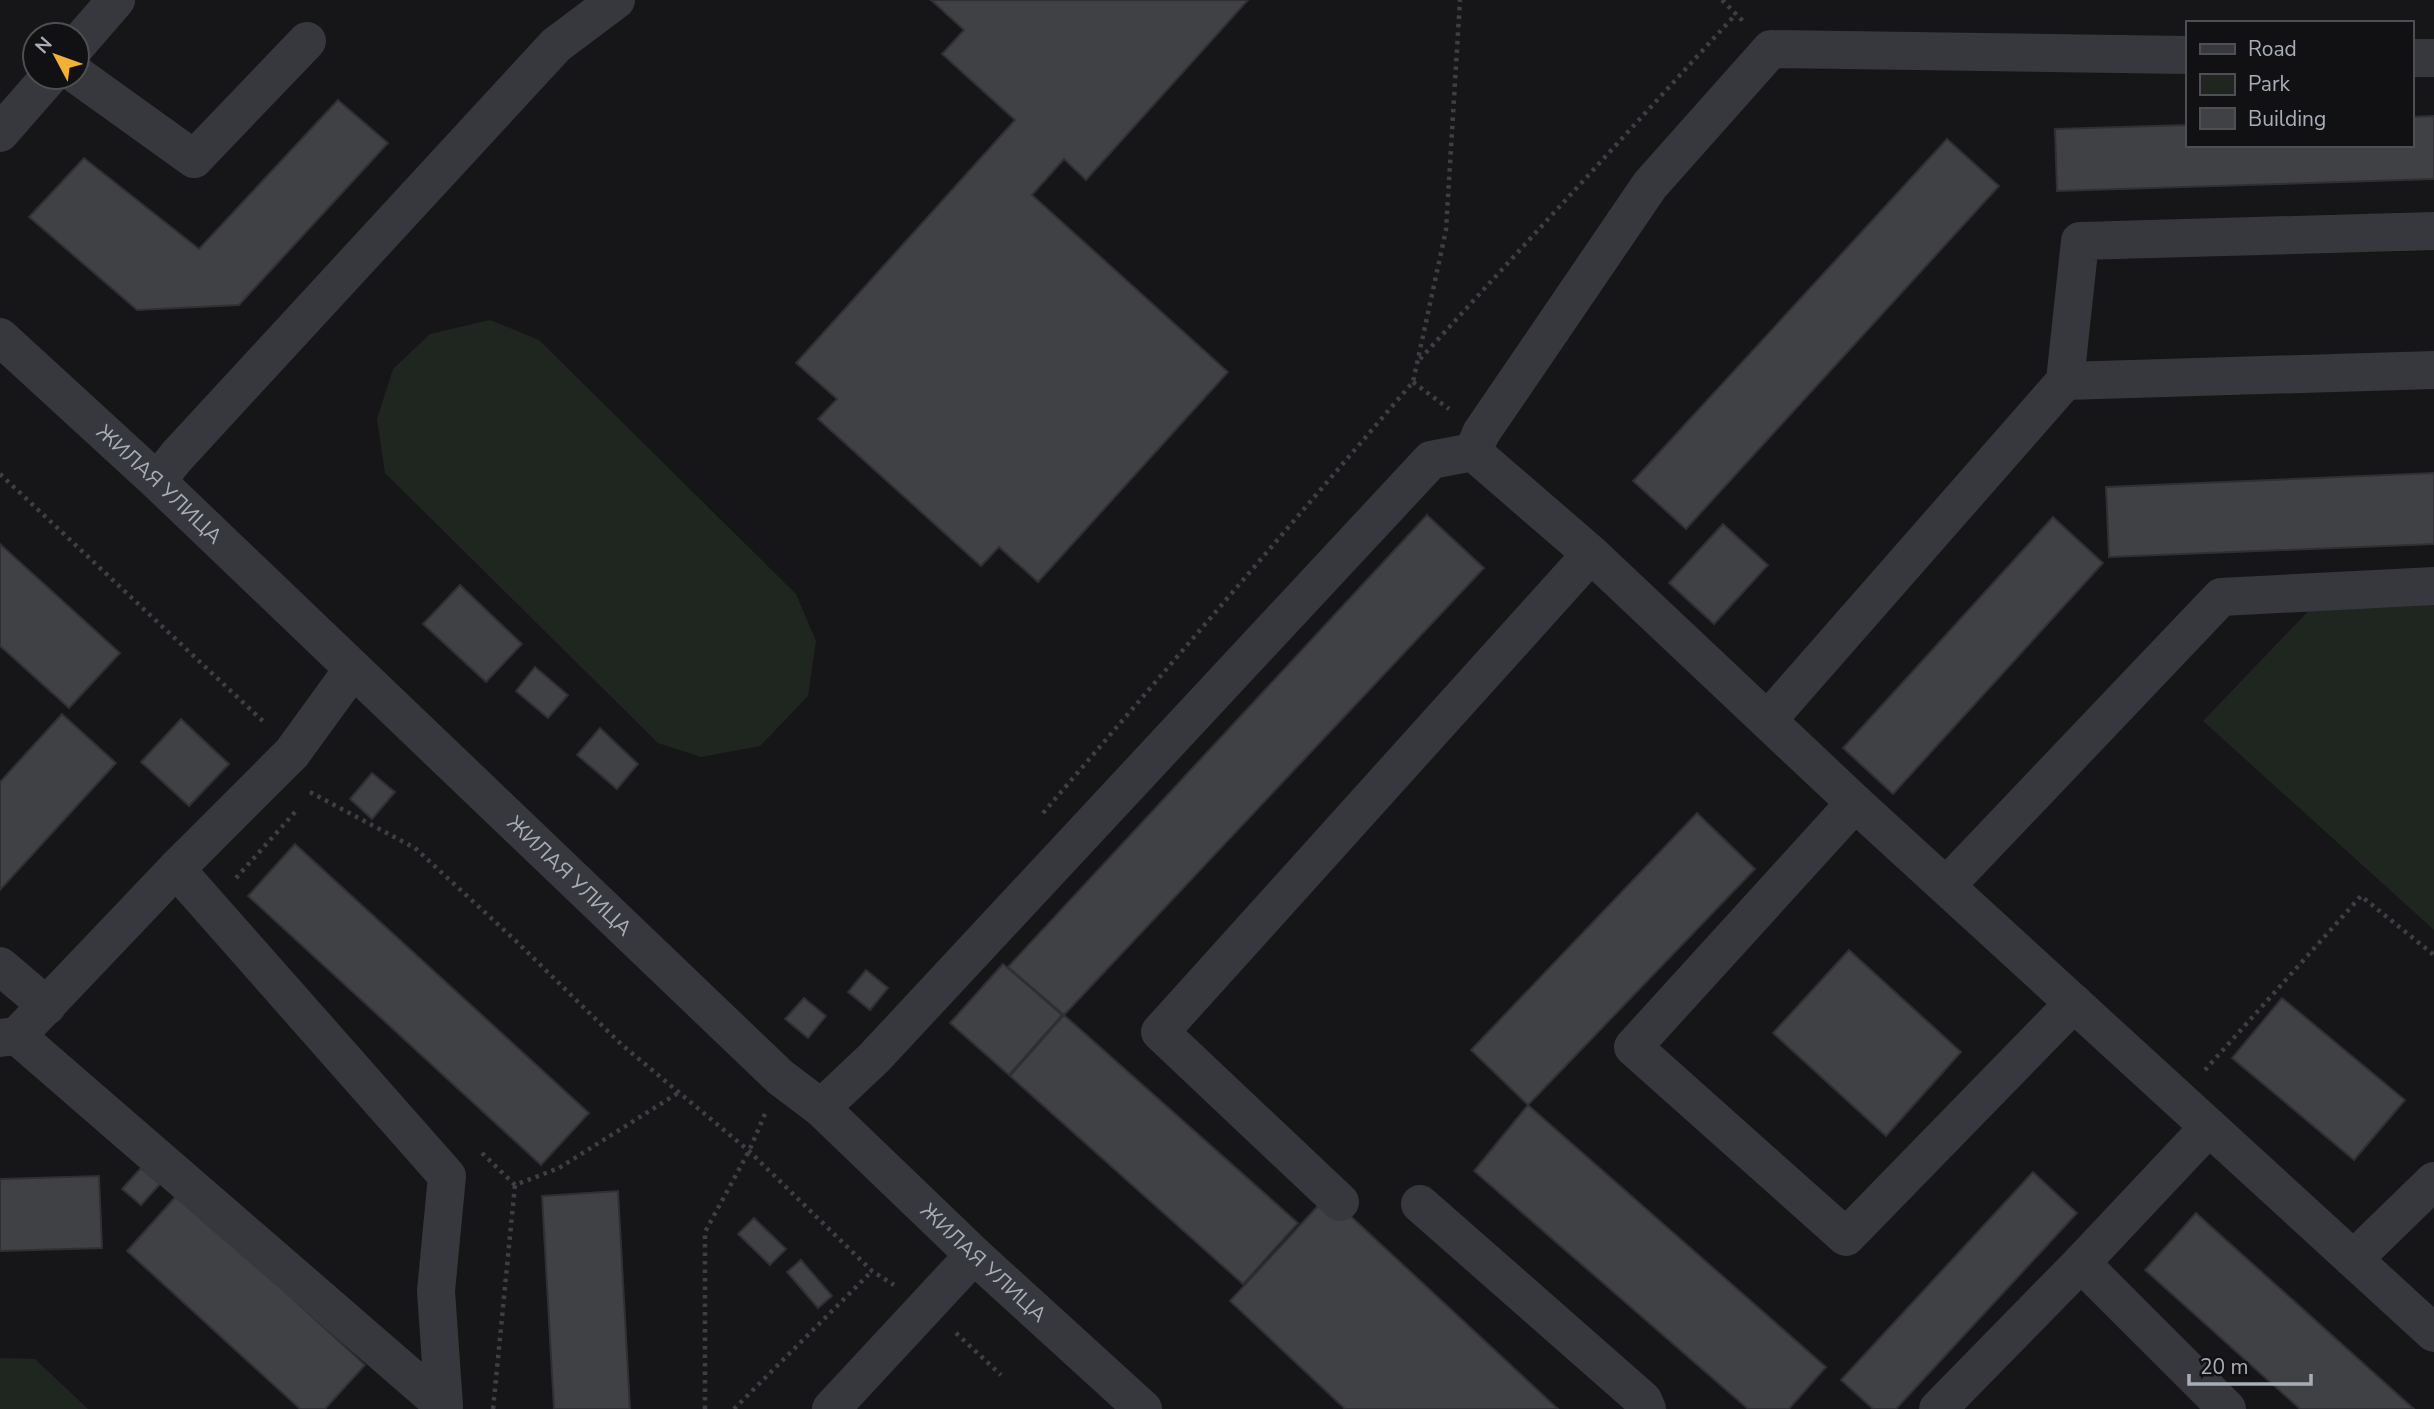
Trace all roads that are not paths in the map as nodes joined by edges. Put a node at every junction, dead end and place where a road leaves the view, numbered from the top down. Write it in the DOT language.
graph roads {
  1 [pos="116,0"];
  2 [pos="567,0"];
  3 [pos="616,0"];
  4 [pos="91,29"];
  5 [pos="307,41"];
  6 [pos="556,45"];
  7 [pos="2186,55"];
  8 [pos="2413,58"];
  9 [pos="2434,58"];
  10 [pos="91,85"];
  11 [pos="37,91"];
  12 [pos="0,133"];
  13 [pos="2434,232"];
  14 [pos="0,337"];
  15 [pos="2434,370"];
  16 [pos="2065,381"];
  17 [pos="1473,452"];
  18 [pos="157,481"];
  19 [pos="1591,554"];
  20 [pos="2434,586"];
  21 [pos="353,669"];
  22 [pos="1766,719"];
  23 [pos="1855,803"];
  24 [pos="176,869"];
  25 [pos="1946,886"];
  26 [pos="0,966"];
  27 [pos="2074,1003"];
  28 [pos="47,1006"];
  29 [pos="9,1037"];
  30 [pos="821,1108"];
  31 [pos="2209,1127"];
  32 [pos="2434,1181"];
  33 [pos="1340,1202"];
  34 [pos="1420,1204"];
  35 [pos="974,1255"];
  36 [pos="2351,1257"];
  37 [pos="2081,1263"];
  38 [pos="2434,1333"];
  39 [pos="442,1407"];
  40 [pos="831,1409"];
  41 [pos="1143,1409"];
  42 [pos="1647,1409"];
  43 [pos="1938,1409"];
  44 [pos="2227,1409"];
  1 -- 4 [label="street"];
  2 -- 6 [label="street"];
  3 -- 6 [label="street"];
  5 -- 10 [label="street"];
  6 -- 18 [label="street"];
  7 -- 17 [label="street"];
  8 -- 9 [label="street"];
  11 -- 12 [label="street"];
  13 -- 16 [label="street"];
  14 -- 18 [label="street, ЖИЛАЯ УЛИЦА"];
  15 -- 16 [label="street"];
  16 -- 22 [label="street"];
  17 -- 19 [label="street"];
  17 -- 30 [label="street"];
  18 -- 21 [label="street, ЖИЛАЯ УЛИЦА"];
  19 -- 22 [label="street"];
  19 -- 33 [label="street"];
  20 -- 25 [label="street"];
  21 -- 24 [label="street"];
  21 -- 30 [label="street, ЖИЛАЯ УЛИЦА"];
  22 -- 23 [label="street"];
  23 -- 25 [label="street"];
  23 -- 27 [label="street"];
  24 -- 28 [label="street"];
  24 -- 39 [label="street"];
  25 -- 27 [label="street"];
  26 -- 28 [label="street"];
  27 -- 31 [label="street"];
  28 -- 29 [label="street"];
  29 -- 39 [label="street"];
  30 -- 35 [label="street, ЖИЛАЯ УЛИЦА"];
  31 -- 36 [label="street"];
  31 -- 37 [label="street"];
  32 -- 36 [label="street"];
  34 -- 42 [label="street"];
  35 -- 40 [label="street"];
  35 -- 41 [label="street, ЖИЛАЯ УЛИЦА"];
  36 -- 38 [label="street"];
  37 -- 43 [label="street"];
  37 -- 44 [label="street"];
}
